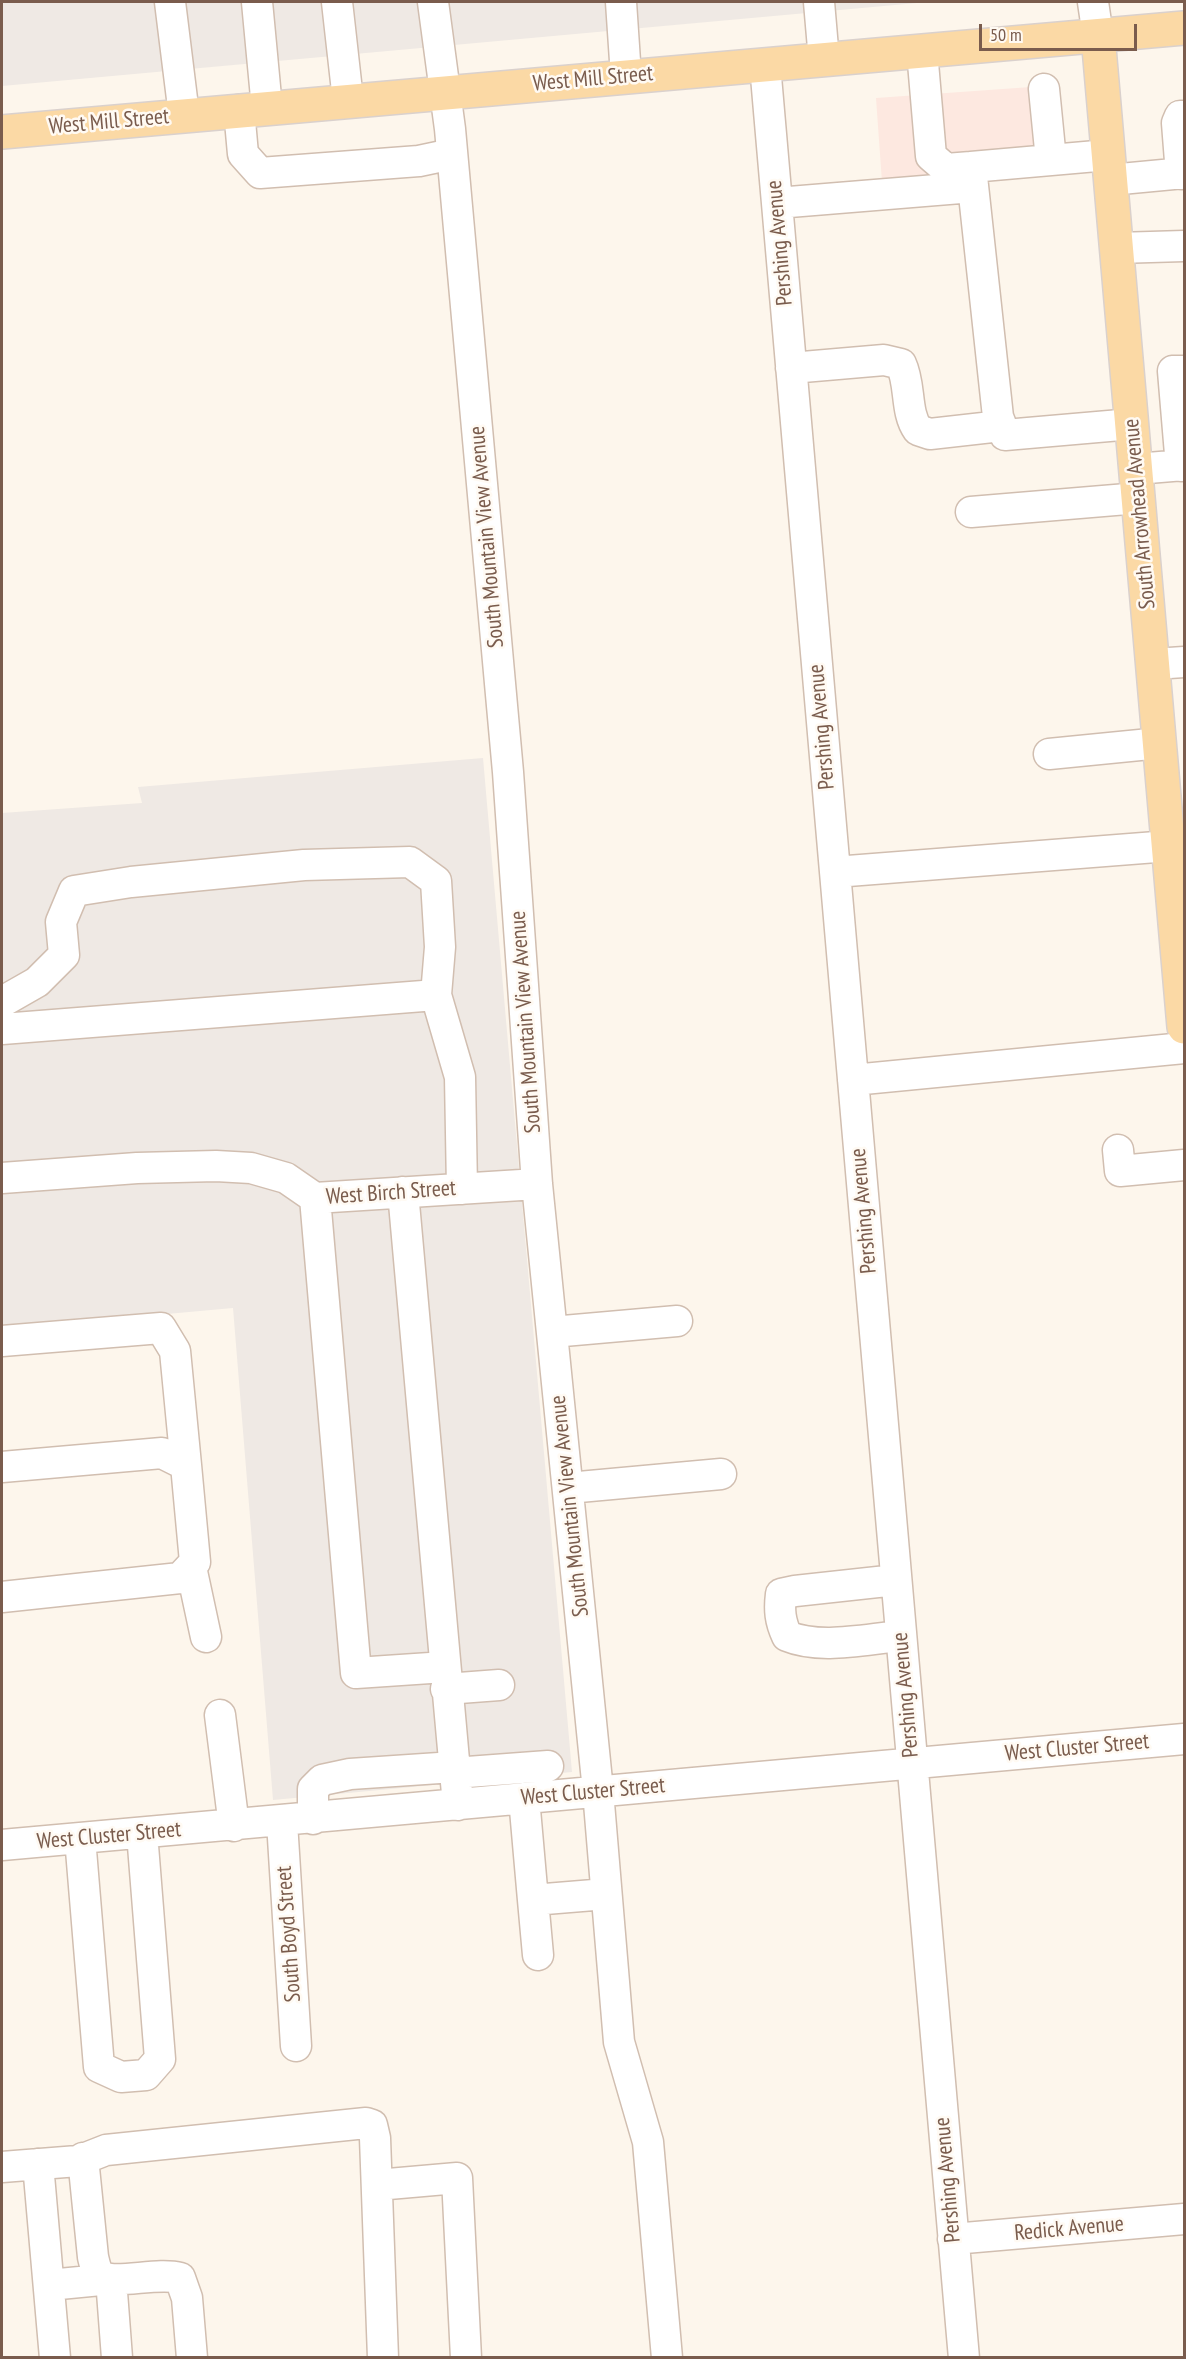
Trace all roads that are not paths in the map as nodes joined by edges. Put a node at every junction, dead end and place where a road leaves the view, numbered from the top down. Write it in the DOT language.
graph roads {
  1 [pos="170,2"];
  2 [pos="257,2"];
  3 [pos="337,2"];
  4 [pos="433,2"];
  5 [pos="819,2"];
  6 [pos="1093,2"];
  7 [pos="622,15"];
  8 [pos="1185,28"];
  9 [pos="1098,36"];
  10 [pos="922,51"];
  11 [pos="824,60"];
  12 [pos="765,65"];
  13 [pos="626,76"];
  14 [pos="1044,89"];
  15 [pos="446,91"];
  16 [pos="348,100"];
  17 [pos="253,109"];
  18 [pos="184,115"];
  19 [pos="1185,116"];
  20 [pos="2,132"];
  21 [pos="452,154"];
  22 [pos="1051,160"];
  23 [pos="1109,167"];
  24 [pos="1183,174"];
  25 [pos="972,177"];
  26 [pos="777,204"];
  27 [pos="1185,246"];
  28 [pos="1117,248"];
  29 [pos="791,368"];
  30 [pos="1179,371"];
  31 [pos="1127,372"];
  32 [pos="1132,424"];
  33 [pos="1001,426"];
  34 [pos="1183,466"];
  35 [pos="1137,484"];
  36 [pos="971,512"];
  37 [pos="1169,663"];
  38 [pos="1160,743"];
  39 [pos="1049,754"];
  40 [pos="1169,846"];
  41 [pos="835,872"];
  42 [pos="436,995"];
  43 [pos="2,1002"];
  44 [pos="1185,1027"];
  45 [pos="2,1029"];
  46 [pos="1185,1048"];
  47 [pos="853,1080"];
  48 [pos="1118,1150"];
  49 [pos="1185,1165"];
  50 [pos="2,1178"];
  51 [pos="537,1184"];
  52 [pos="462,1189"];
  53 [pos="403,1192"];
  54 [pos="315,1198"];
  55 [pos="677,1321"];
  56 [pos="552,1332"];
  57 [pos="2,1341"];
  58 [pos="186,1465"];
  59 [pos="2,1467"];
  60 [pos="721,1474"];
  61 [pos="568,1488"];
  62 [pos="190,1567"];
  63 [pos="896,1580"];
  64 [pos="2,1597"];
  65 [pos="901,1636"];
  66 [pos="206,1637"];
  67 [pos="446,1678"];
  68 [pos="499,1685"];
  69 [pos="220,1716"];
  70 [pos="1185,1739"];
  71 [pos="912,1761"];
  72 [pos="548,1766"];
  73 [pos="454,1770"];
  74 [pos="598,1791"];
  75 [pos="524,1798"];
  76 [pos="458,1805"];
  77 [pos="313,1819"];
  78 [pos="282,1822"];
  79 [pos="234,1826"];
  80 [pos="142,1833"];
  81 [pos="80,1838"];
  82 [pos="2,1845"];
  83 [pos="606,1894"];
  84 [pos="533,1900"];
  85 [pos="538,1955"];
  86 [pos="296,2046"];
  87 [pos="83,2158"];
  88 [pos="38,2164"];
  89 [pos="2,2167"];
  90 [pos="377,2185"];
  91 [pos="1185,2219"];
  92 [pos="953,2239"];
  93 [pos="111,2279"];
  94 [pos="49,2285"];
  95 [pos="55,2358"];
  96 [pos="117,2358"];
  97 [pos="192,2358"];
  98 [pos="383,2358"];
  99 [pos="466,2358"];
  100 [pos="667,2358"];
  101 [pos="964,2358"];
  1 -- 18 [label="street"];
  2 -- 17 [label="street"];
  3 -- 16 [label="street"];
  4 -- 15 [label="street, South Mountain View Avenue"];
  5 -- 11 [label="street"];
  6 -- 9 [label="street, South Arrowhead Avenue"];
  7 -- 13 [label="street"];
  8 -- 9 [label="main road, West Mill Street"];
  9 -- 10 [label="main road, West Mill Street"];
  9 -- 23 [label="main road, South Arrowhead Avenue"];
  10 -- 11 [label="main road, West Mill Street"];
  10 -- 25 [label="street"];
  11 -- 12 [label="main road, West Mill Street"];
  12 -- 13 [label="main road, West Mill Street"];
  12 -- 26 [label="street, Pershing Avenue"];
  13 -- 15 [label="main road, West Mill Street"];
  14 -- 22 [label="street"];
  15 -- 16 [label="main road, West Mill Street"];
  15 -- 21 [label="street, South Mountain View Avenue"];
  16 -- 17 [label="main road, West Mill Street"];
  17 -- 18 [label="main road, West Mill Street"];
  17 -- 21 [label="street"];
  18 -- 20 [label="main road, West Mill Street"];
  19 -- 24 [label="street"];
  21 -- 51 [label="street, South Mountain View Avenue"];
  22 -- 23 [label="street"];
  22 -- 25 [label="street"];
  23 -- 24 [label="street"];
  23 -- 28 [label="main road, South Arrowhead Avenue"];
  25 -- 26 [label="street"];
  25 -- 33 [label="street"];
  26 -- 29 [label="street, Pershing Avenue"];
  27 -- 28 [label="street"];
  28 -- 31 [label="main road, South Arrowhead Avenue"];
  29 -- 33 [label="street"];
  29 -- 41 [label="street, Pershing Avenue"];
  30 -- 31 [label="street"];
  30 -- 34 [label="street"];
  31 -- 32 [label="main road, South Arrowhead Avenue"];
  32 -- 33 [label="street"];
  32 -- 35 [label="main road, South Arrowhead Avenue"];
  34 -- 35 [label="street"];
  35 -- 36 [label="street"];
  35 -- 37 [label="main road, South Arrowhead Avenue"];
  37 -- 38 [label="main road, South Arrowhead Avenue"];
  38 -- 39 [label="street"];
  38 -- 40 [label="main road, South Arrowhead Avenue"];
  40 -- 41 [label="street"];
  40 -- 44 [label="main road, South Arrowhead Avenue"];
  41 -- 47 [label="street, Pershing Avenue"];
  42 -- 43 [label="street"];
  42 -- 45 [label="street"];
  42 -- 52 [label="street"];
  46 -- 47 [label="street"];
  47 -- 63 [label="street, Pershing Avenue"];
  48 -- 49 [label="street"];
  50 -- 54 [label="street, West Birch Street"];
  51 -- 52 [label="street, West Birch Street"];
  51 -- 56 [label="street, South Mountain View Avenue"];
  52 -- 53 [label="street, West Birch Street"];
  53 -- 54 [label="street, West Birch Street"];
  53 -- 67 [label="street"];
  54 -- 67 [label="street"];
  55 -- 56 [label="street"];
  56 -- 61 [label="street, South Mountain View Avenue"];
  57 -- 58 [label="street"];
  58 -- 59 [label="street"];
  58 -- 62 [label="street"];
  60 -- 61 [label="street"];
  61 -- 74 [label="street, South Mountain View Avenue"];
  62 -- 64 [label="street"];
  62 -- 66 [label="street"];
  63 -- 65 [label="street, Pershing Avenue"];
  63 -- 65 [label="street"];
  65 -- 71 [label="street, Pershing Avenue"];
  67 -- 68 [label="street"];
  67 -- 73 [label="street"];
  69 -- 79 [label="street"];
  70 -- 71 [label="street, West Cluster Street"];
  71 -- 74 [label="street, West Cluster Street"];
  71 -- 92 [label="street, Pershing Avenue"];
  72 -- 73 [label="street"];
  73 -- 76 [label="street"];
  73 -- 77 [label="street"];
  74 -- 75 [label="street, West Cluster Street"];
  74 -- 83 [label="street, South Mountain View Avenue"];
  75 -- 76 [label="street, West Cluster Street"];
  75 -- 84 [label="street"];
  76 -- 77 [label="street, West Cluster Street"];
  77 -- 78 [label="street, West Cluster Street"];
  78 -- 79 [label="street, West Cluster Street"];
  78 -- 86 [label="street, South Boyd Street"];
  79 -- 80 [label="street, West Cluster Street"];
  80 -- 81 [label="street, West Cluster Street"];
  80 -- 81 [label="street"];
  81 -- 82 [label="street, West Cluster Street"];
  83 -- 84 [label="street"];
  83 -- 100 [label="street, South Mountain View Avenue"];
  84 -- 85 [label="street"];
  87 -- 88 [label="street"];
  87 -- 90 [label="street"];
  87 -- 93 [label="street"];
  88 -- 89 [label="street"];
  88 -- 94 [label="street"];
  90 -- 98 [label="street"];
  90 -- 99 [label="street"];
  91 -- 92 [label="street, Redick Avenue"];
  92 -- 101 [label="street, Pershing Avenue"];
  93 -- 94 [label="street"];
  93 -- 96 [label="street"];
  93 -- 97 [label="street"];
  94 -- 95 [label="street"];
}
